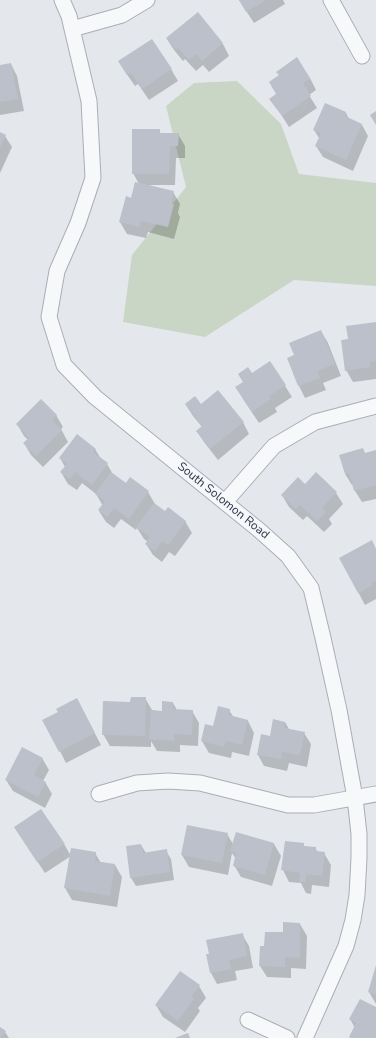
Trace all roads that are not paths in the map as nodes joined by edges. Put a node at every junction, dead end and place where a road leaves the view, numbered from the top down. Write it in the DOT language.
graph roads {
  1 [pos="62,0"];
  2 [pos="147,0"];
  3 [pos="331,0"];
  4 [pos="72,29"];
  5 [pos="362,56"];
  6 [pos="376,406"];
  7 [pos="225,502"];
  8 [pos="99,794"];
  9 [pos="376,794"];
  10 [pos="355,798"];
  11 [pos="248,1020"];
  12 [pos="287,1038"];
  13 [pos="305,1038"];
  1 -- 4 [label="street, South Solomon Road"];
  2 -- 4 [label="street"];
  3 -- 5 [label="street"];
  4 -- 7 [label="street, South Solomon Road"];
  6 -- 7 [label="street"];
  7 -- 10 [label="street, South Solomon Road"];
  8 -- 10 [label="street"];
  9 -- 10 [label="street"];
  10 -- 13 [label="street, South Solomon Road"];
  11 -- 12 [label="street"];
}
